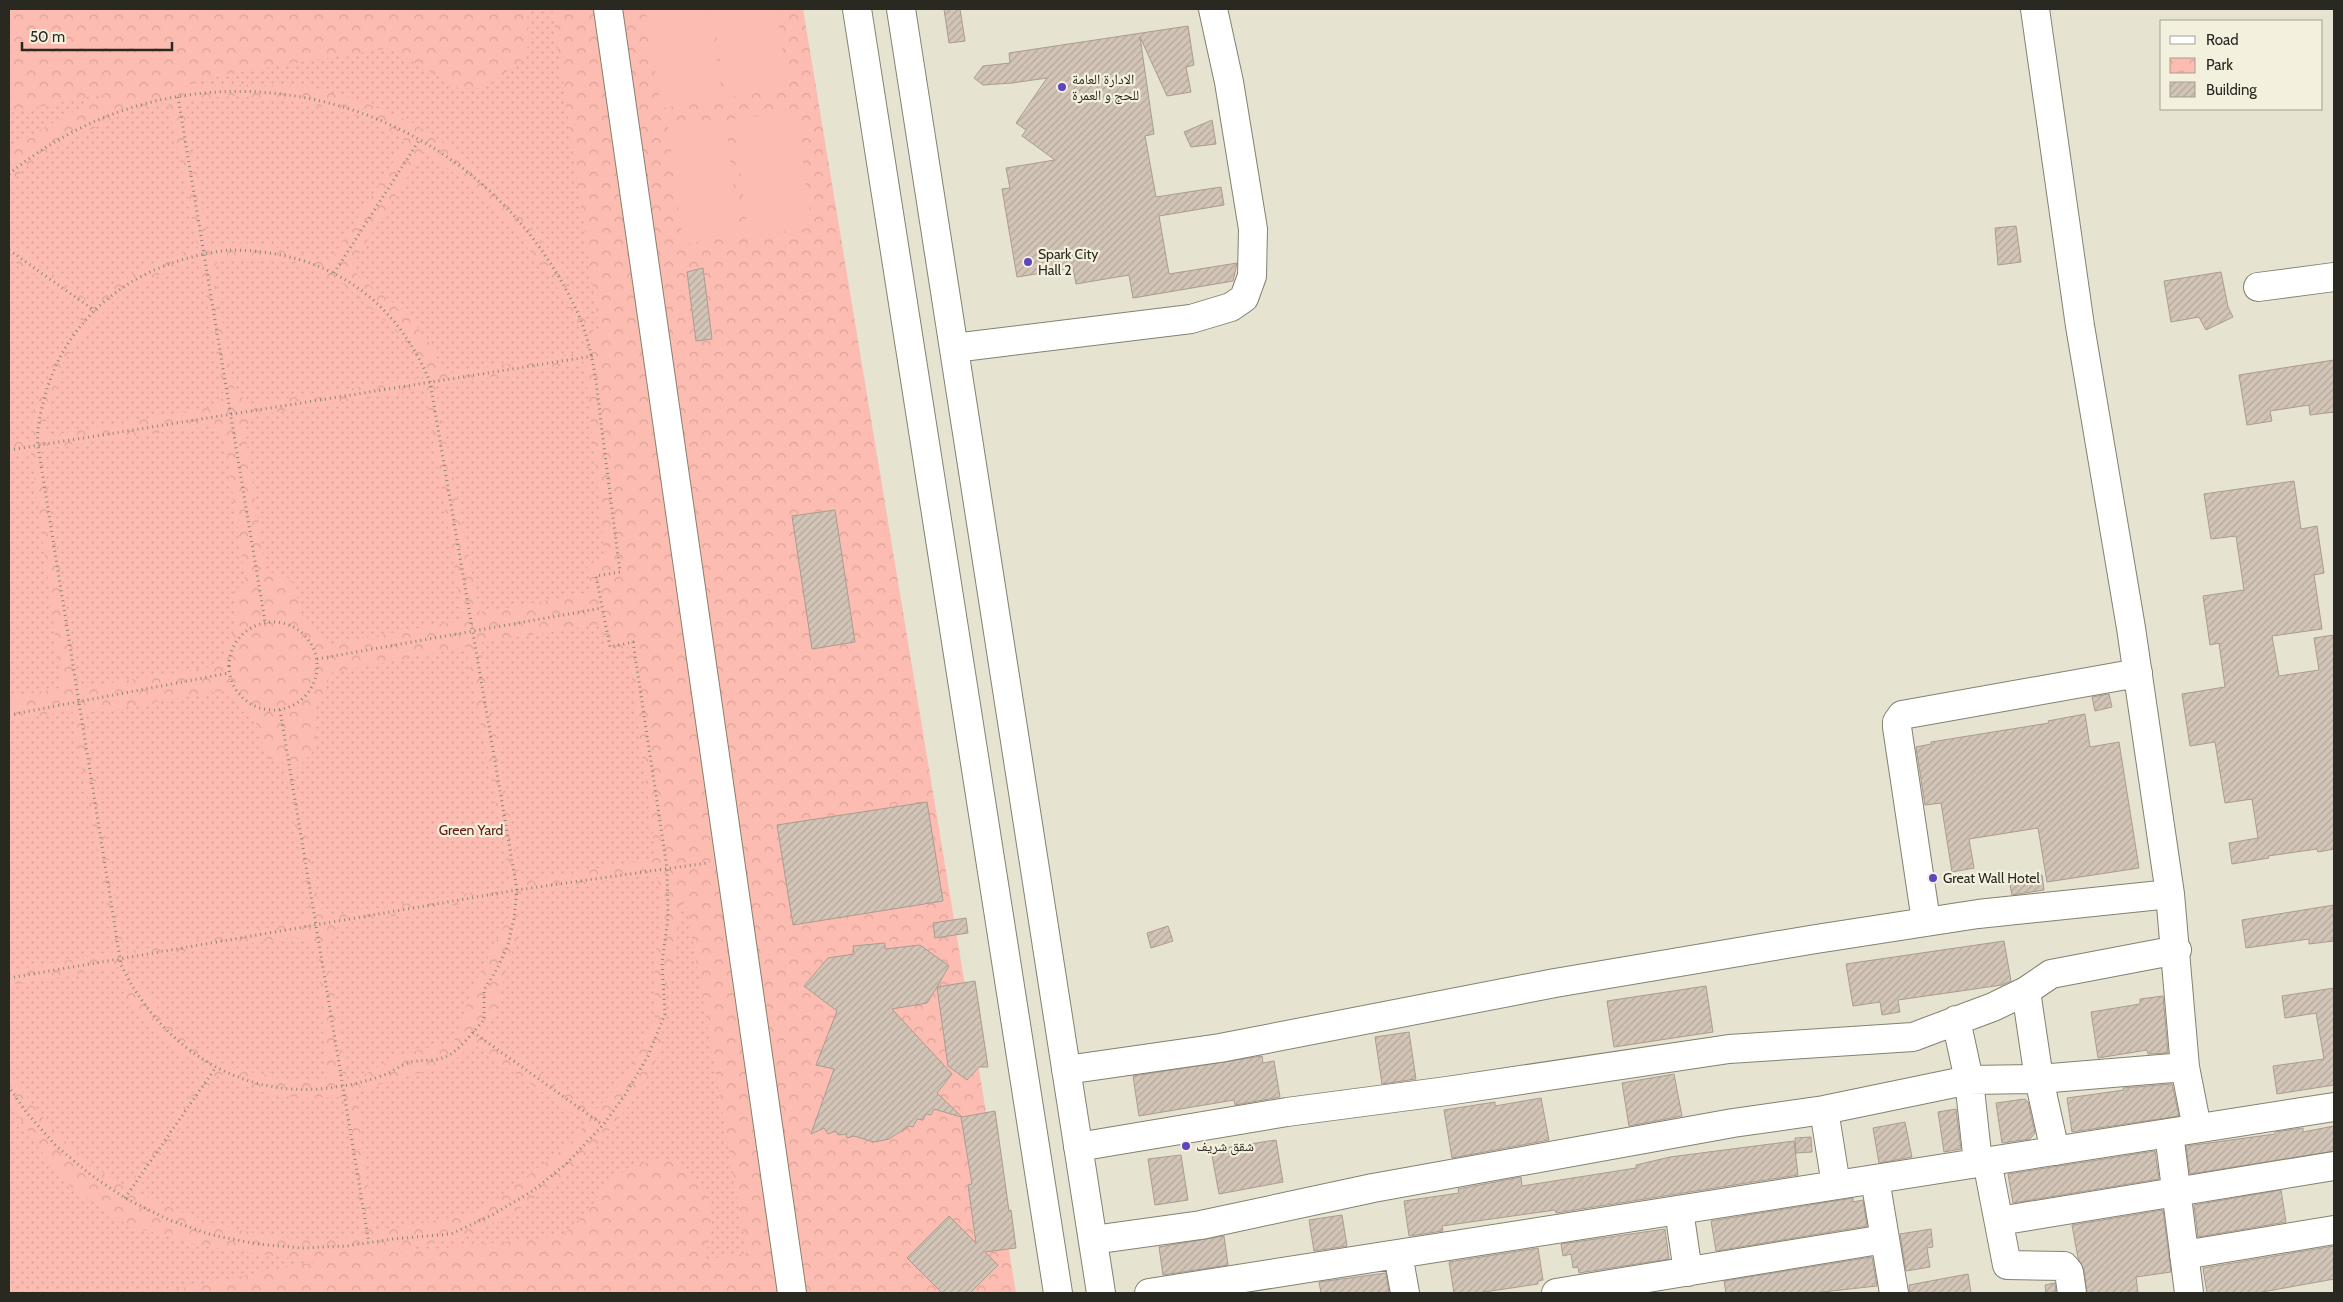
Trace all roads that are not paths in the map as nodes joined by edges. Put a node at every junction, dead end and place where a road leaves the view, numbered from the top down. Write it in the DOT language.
graph roads {
  1 [pos="608,9"];
  2 [pos="858,9"];
  3 [pos="901,9"];
  4 [pos="1213,9"];
  5 [pos="2035,9"];
  6 [pos="2334,276"];
  7 [pos="2258,287"];
  8 [pos="954,348"];
  9 [pos="2138,673"];
  10 [pos="2170,894"];
  11 [pos="1926,921"];
  12 [pos="2177,950"];
  13 [pos="2026,991"];
  14 [pos="1956,1020"];
  15 [pos="2186,1067"];
  16 [pos="1066,1070"];
  17 [pos="2039,1079"];
  18 [pos="1969,1080"];
  19 [pos="2334,1107"];
  20 [pos="1824,1110"];
  21 [pos="2197,1128"];
  22 [pos="2169,1133"];
  23 [pos="1078,1147"];
  24 [pos="2055,1151"];
  25 [pos="1983,1162"];
  26 [pos="2334,1166"];
  27 [pos="1875,1179"];
  28 [pos="1836,1185"];
  29 [pos="2176,1192"];
  30 [pos="1679,1210"];
  31 [pos="1999,1221"];
  32 [pos="2334,1230"];
  33 [pos="1093,1240"];
  34 [pos="1885,1240"];
  35 [pos="1398,1254"];
  36 [pos="2184,1255"];
  37 [pos="1688,1272"];
  38 [pos="792,1293"];
  39 [pos="1058,1293"];
  40 [pos="1101,1293"];
  41 [pos="1149,1293"];
  42 [pos="1405,1293"];
  43 [pos="1556,1293"];
  44 [pos="1894,1293"];
  45 [pos="2072,1293"];
  46 [pos="2189,1293"];
  1 -- 38 [label="street"];
  2 -- 39 [label="street"];
  3 -- 8 [label="street"];
  4 -- 8 [label="street"];
  5 -- 9 [label="street"];
  6 -- 7 [label="street"];
  8 -- 16 [label="street"];
  9 -- 10 [label="street"];
  9 -- 11 [label="street"];
  10 -- 11 [label="street"];
  10 -- 12 [label="street"];
  11 -- 16 [label="street"];
  12 -- 13 [label="street"];
  12 -- 15 [label="street"];
  13 -- 14 [label="street"];
  13 -- 17 [label="street"];
  14 -- 18 [label="street"];
  14 -- 23 [label="street"];
  15 -- 17 [label="street"];
  15 -- 21 [label="street"];
  16 -- 23 [label="street"];
  17 -- 18 [label="street"];
  17 -- 24 [label="street"];
  18 -- 20 [label="street"];
  18 -- 25 [label="street"];
  19 -- 21 [label="street"];
  20 -- 28 [label="street"];
  20 -- 33 [label="street"];
  21 -- 22 [label="street"];
  22 -- 24 [label="street"];
  22 -- 29 [label="street"];
  23 -- 33 [label="street"];
  24 -- 25 [label="street"];
  25 -- 27 [label="street"];
  25 -- 31 [label="street"];
  26 -- 29 [label="street"];
  27 -- 28 [label="street"];
  27 -- 34 [label="street"];
  28 -- 30 [label="street"];
  29 -- 31 [label="street"];
  29 -- 36 [label="street"];
  30 -- 35 [label="street"];
  30 -- 37 [label="street"];
  31 -- 45 [label="street"];
  32 -- 36 [label="street"];
  33 -- 40 [label="street"];
  34 -- 37 [label="street"];
  34 -- 44 [label="street"];
  35 -- 41 [label="street"];
  35 -- 42 [label="street"];
  36 -- 46 [label="street"];
  37 -- 43 [label="street"];
}
